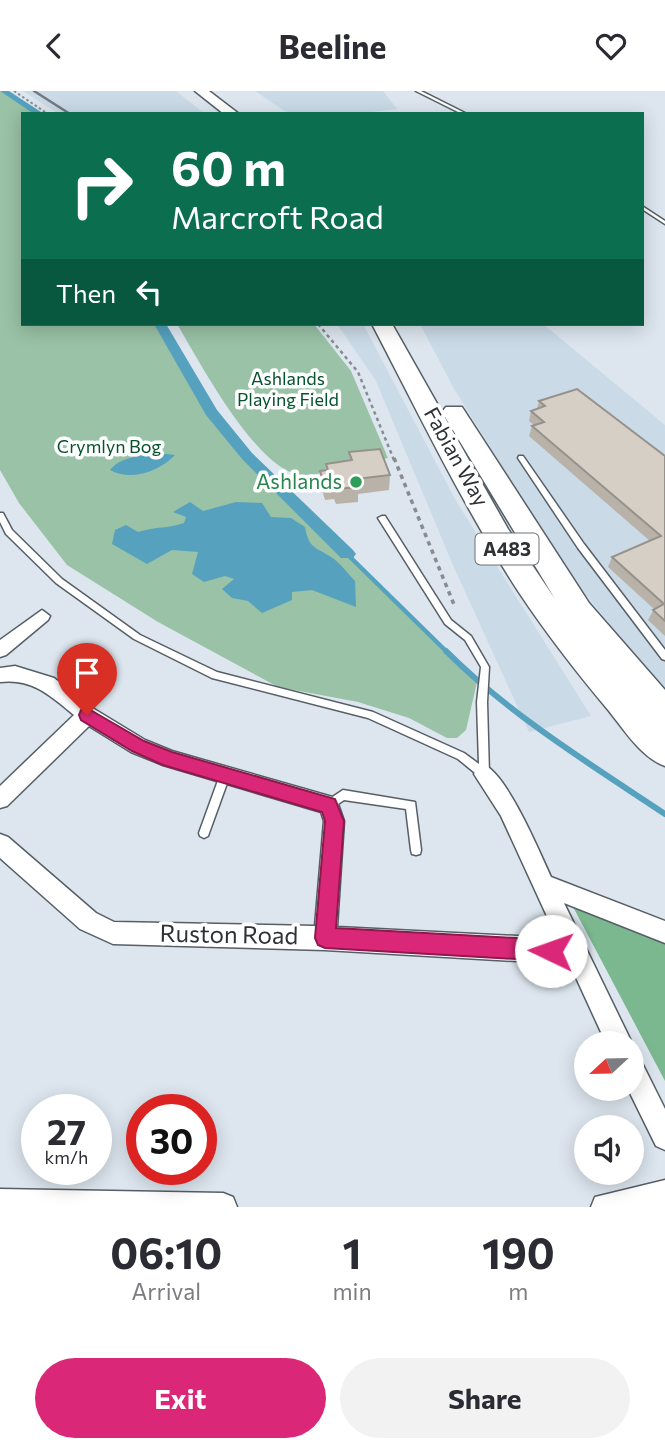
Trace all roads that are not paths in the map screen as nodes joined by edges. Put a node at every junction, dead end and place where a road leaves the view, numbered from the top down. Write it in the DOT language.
graph roads {
  1 [pos="189,91"];
  2 [pos="201,91"];
  3 [pos="344,91"];
  4 [pos="418,91"];
  5 [pos="355,93"];
  6 [pos="217,112"];
  7 [pos="230,112"];
  8 [pos="461,112"];
  9 [pos="644,208"];
  10 [pos="652,213"];
  11 [pos="665,216"];
  12 [pos="665,223"];
  13 [pos="383,326"];
  14 [pos="402,326"];
  15 [pos="521,458"];
  16 [pos="0,515"];
  17 [pos="382,518"];
  18 [pos="42,616"];
  19 [pos="0,650"];
  20 [pos="665,657"];
  21 [pos="0,675"];
  22 [pos="665,714"];
  23 [pos="87,715"];
  24 [pos="665,751"];
  25 [pos="484,774"];
  26 [pos="225,775"];
  27 [pos="0,799"];
  28 [pos="329,805"];
  29 [pos="204,833"];
  30 [pos="0,843"];
  31 [pos="416,850"];
  32 [pos="544,885"];
  33 [pos="665,932"];
  34 [pos="325,938"];
  35 [pos="573,945"];
  36 [pos="613,1031"];
  37 [pos="644,1094"];
  38 [pos="665,1137"];
  39 [pos="665,1194"];
  40 [pos="0,1203"];
  41 [pos="223,1207"];
  42 [pos="605,1207"];
  1 -- 6 [label="highway"];
  2 -- 7 [label="highway"];
  3 -- 5 [label="lane"];
  4 -- 8 [label="lane"];
  9 -- 10 [label="lane"];
  10 -- 11 [label="lane"];
  10 -- 12 [label="lane"];
  13 -- 24 [label="highway, Fabian Way / A483"];
  14 -- 22 [label="highway, Fabian Way / A483"];
  15 -- 20 [label="lane"];
  16 -- 25 [label="lane"];
  17 -- 25 [label="lane"];
  18 -- 19 [label="street"];
  21 -- 23 [label="street"];
  23 -- 26 [label="street"];
  23 -- 27 [label="street"];
  25 -- 32 [label="street"];
  26 -- 28 [label="street"];
  26 -- 29 [label="lane"];
  28 -- 31 [label="lane"];
  28 -- 34 [label="street"];
  30 -- 34 [label="street, Ruston Road"];
  32 -- 33 [label="street"];
  32 -- 35 [label="street"];
  34 -- 35 [label="street, Ruston Road"];
  35 -- 36 [label="street"];
  37 -- 38 [label="street"];
  39 -- 42 [label="street"];
  40 -- 41 [label="street"];
}
